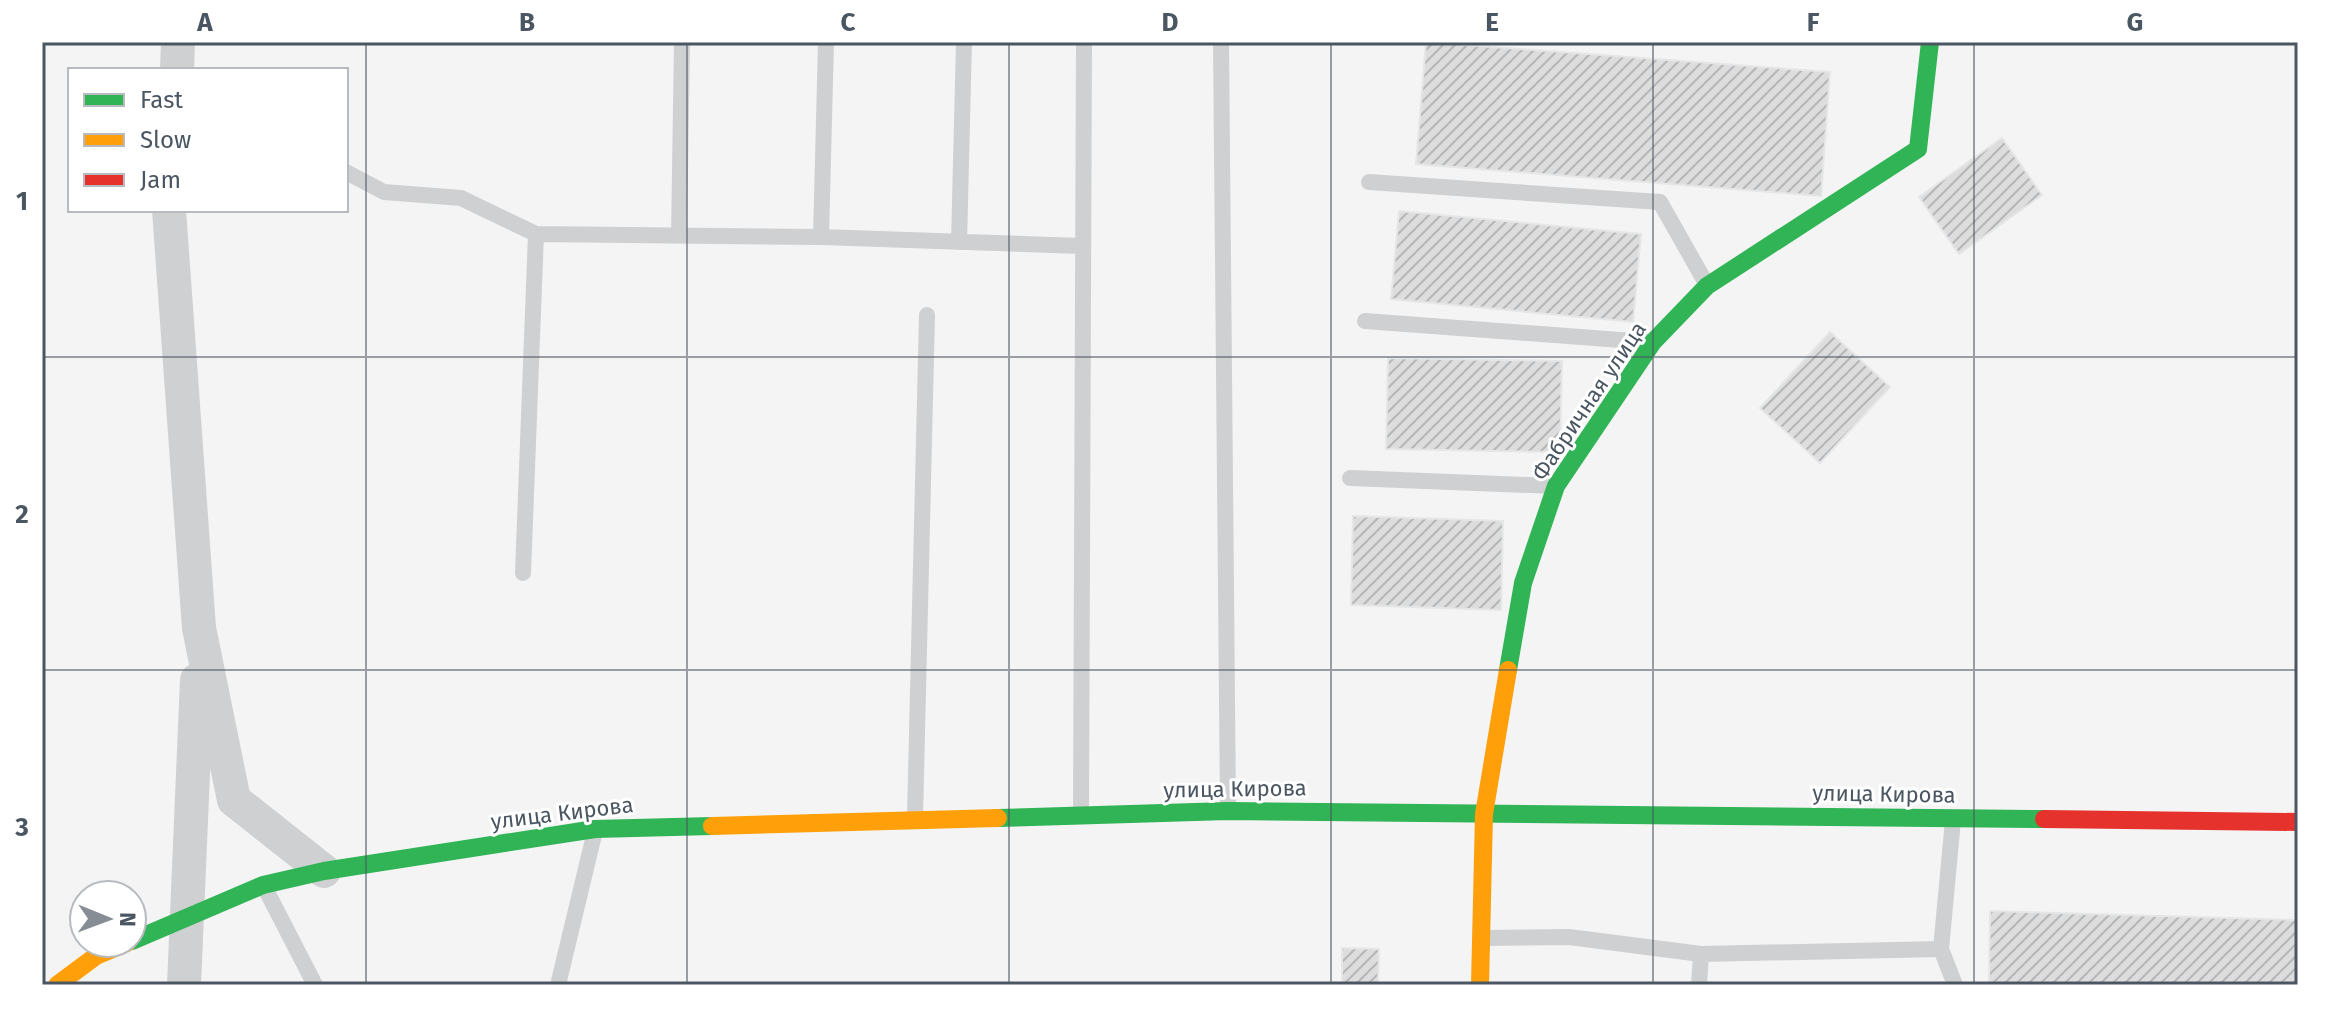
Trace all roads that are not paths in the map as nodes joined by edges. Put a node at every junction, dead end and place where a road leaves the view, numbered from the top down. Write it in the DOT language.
graph roads {
  1 [pos="178,42"];
  2 [pos="682,42"];
  3 [pos="826,42"];
  4 [pos="964,42"];
  5 [pos="1084,42"];
  6 [pos="1221,42"];
  7 [pos="1930,42"];
  8 [pos="177,68"];
  9 [pos="348,173"];
  10 [pos="1369,182"];
  11 [pos="173,212"];
  12 [pos="536,234"];
  13 [pos="679,235"];
  14 [pos="821,237"];
  15 [pos="959,242"];
  16 [pos="1081,246"];
  17 [pos="1707,286"];
  18 [pos="927,315"];
  19 [pos="1365,321"];
  20 [pos="1653,342"];
  21 [pos="1350,478"];
  22 [pos="1556,486"];
  23 [pos="523,573"];
  24 [pos="199,628"];
  25 [pos="1228,811"];
  26 [pos="1484,814"];
  27 [pos="1081,817"];
  28 [pos="1953,818"];
  29 [pos="915,822"];
  30 [pos="2298,822"];
  31 [pos="595,829"];
  32 [pos="324,871"];
  33 [pos="263,885"];
  34 [pos="186,919"];
  35 [pos="148,935"];
  36 [pos="1481,938"];
  37 [pos="1941,949"];
  38 [pos="1701,954"];
  39 [pos="92,959"];
  40 [pos="57,985"];
  41 [pos="184,985"];
  42 [pos="315,985"];
  43 [pos="558,985"];
  44 [pos="1480,985"];
  45 [pos="1699,985"];
  46 [pos="1955,985"];
  1 -- 8 [label="street"];
  2 -- 13 [label="lane"];
  3 -- 14 [label="lane"];
  4 -- 15 [label="lane"];
  5 -- 16 [label="lane"];
  6 -- 25 [label="lane"];
  7 -- 17 [label="street, Фабричная улица"];
  9 -- 12 [label="lane"];
  10 -- 17 [label="lane"];
  11 -- 24 [label="street"];
  12 -- 13 [label="lane"];
  12 -- 23 [label="lane"];
  13 -- 14 [label="lane"];
  14 -- 15 [label="lane"];
  15 -- 16 [label="lane"];
  16 -- 27 [label="lane"];
  17 -- 20 [label="street, Фабричная улица"];
  18 -- 29 [label="lane"];
  19 -- 20 [label="lane"];
  20 -- 22 [label="street, Фабричная улица"];
  21 -- 22 [label="lane"];
  22 -- 26 [label="street, Фабричная улица"];
  24 -- 32 [label="street"];
  24 -- 34 [label="street"];
  25 -- 26 [label="street, улица Кирова"];
  25 -- 27 [label="street, улица Кирова"];
  26 -- 28 [label="street, улица Кирова"];
  26 -- 36 [label="street, Фабричная улица"];
  27 -- 29 [label="street, улица Кирова"];
  28 -- 30 [label="street, улица Кирова"];
  28 -- 37 [label="lane"];
  29 -- 31 [label="street, улица Кирова"];
  31 -- 32 [label="street, улица Кирова"];
  31 -- 43 [label="lane"];
  32 -- 33 [label="street, улица Кирова"];
  33 -- 34 [label="street, улица Кирова"];
  33 -- 42 [label="lane"];
  34 -- 35 [label="street, улица Кирова"];
  34 -- 41 [label="street"];
  36 -- 38 [label="lane"];
  36 -- 44 [label="street, Фабричная улица"];
  37 -- 38 [label="lane"];
  37 -- 46 [label="lane"];
  38 -- 45 [label="lane"];
  39 -- 40 [label="street, улица Кирова"];
}
